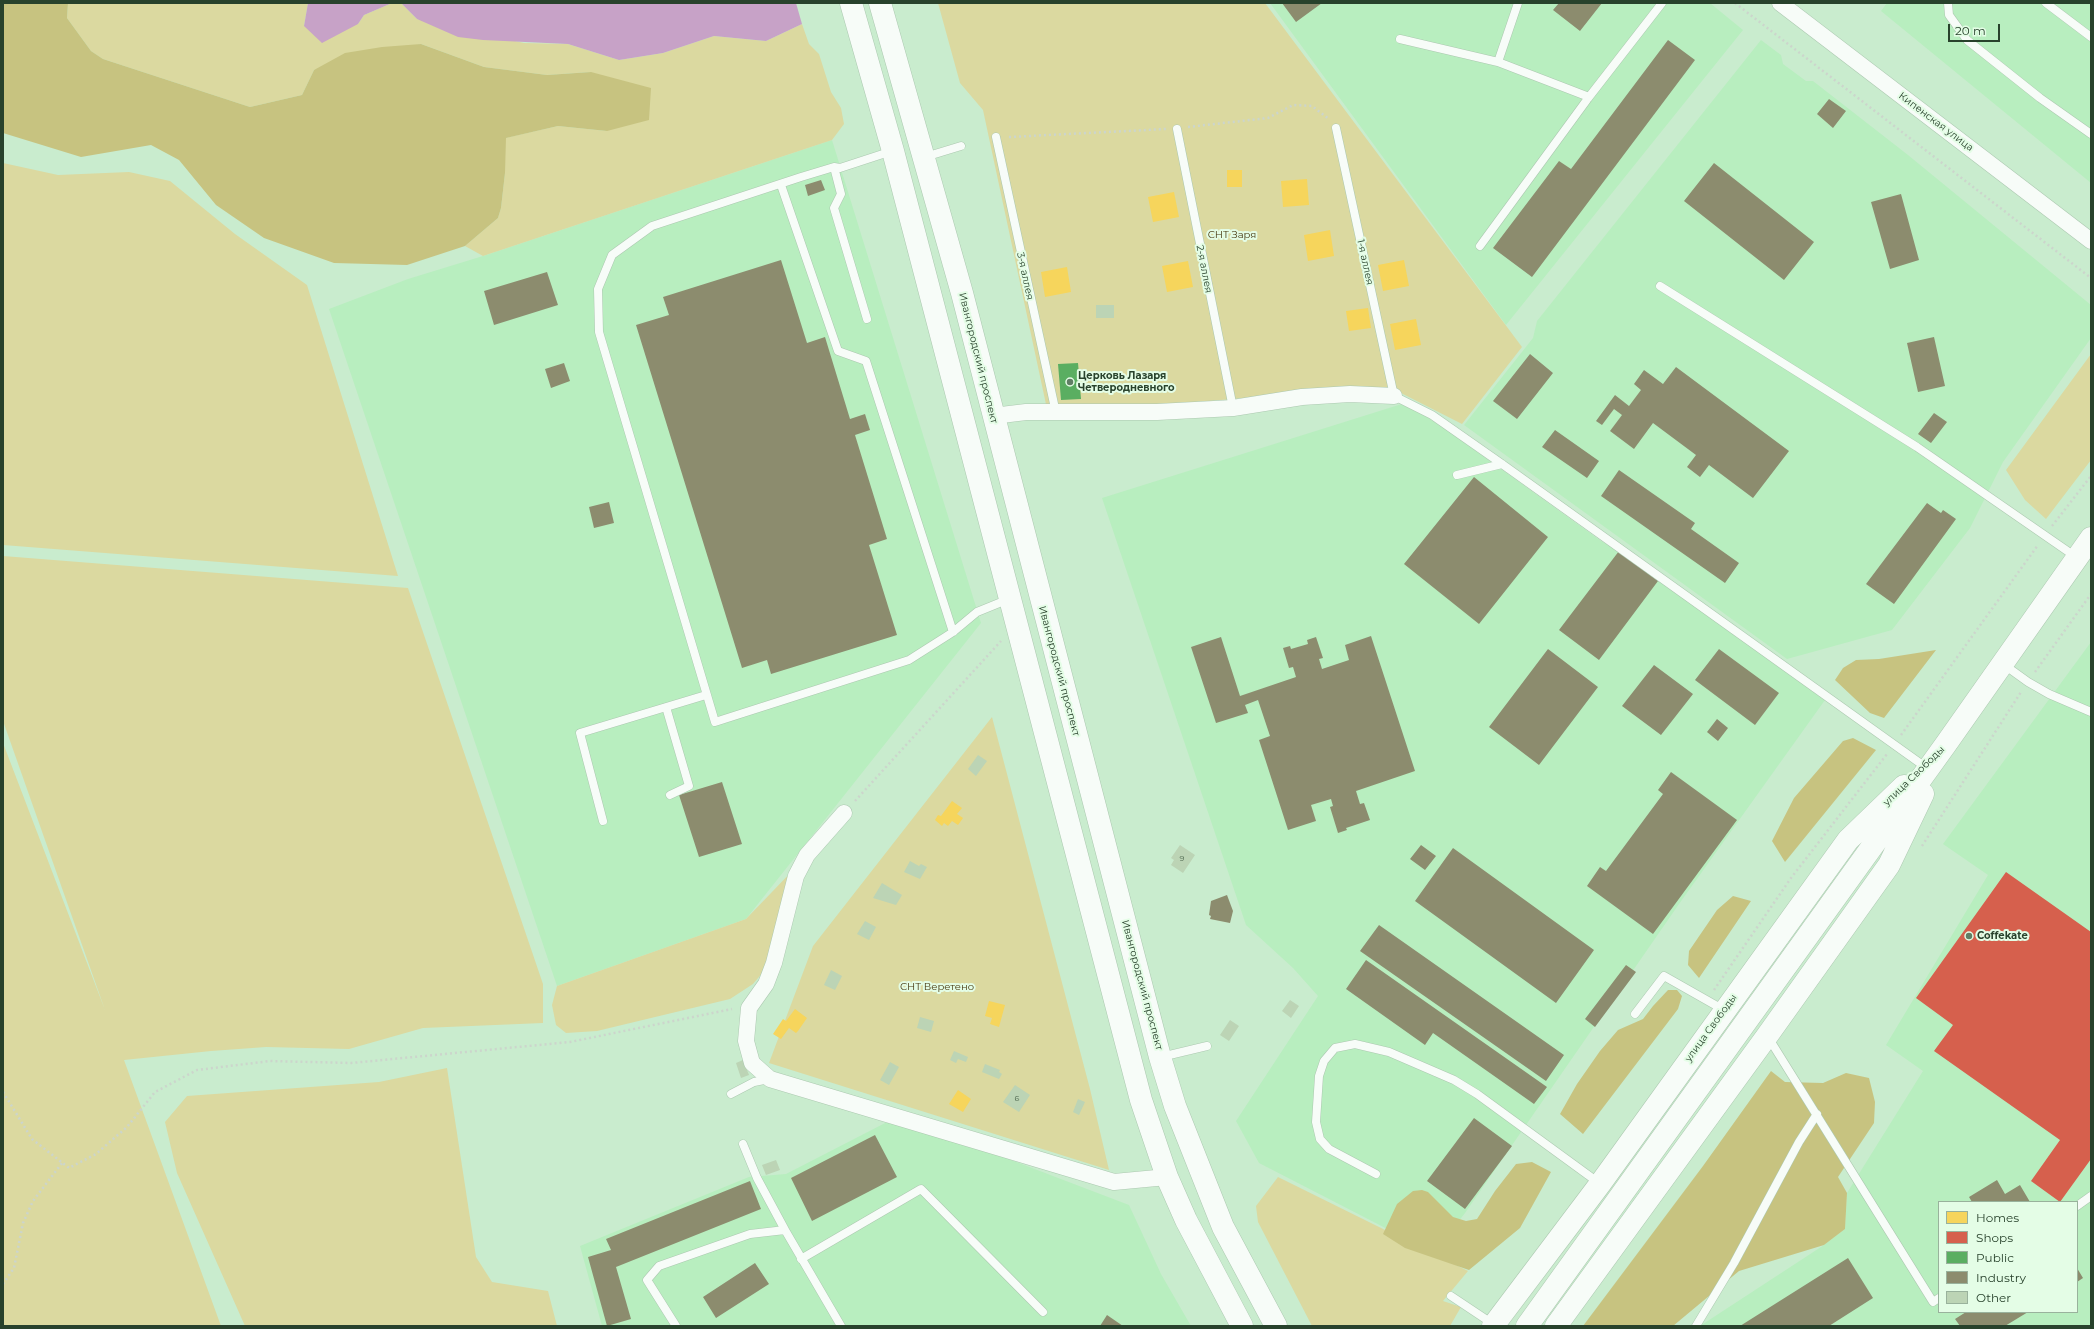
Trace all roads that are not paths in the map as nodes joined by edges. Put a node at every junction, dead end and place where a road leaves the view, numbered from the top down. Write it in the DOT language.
graph roads {
  1 [pos="852,3"];
  2 [pos="880,3"];
  3 [pos="1518,3"];
  4 [pos="1662,3"];
  5 [pos="1780,3"];
  6 [pos="1948,3"];
  7 [pos="2046,3"];
  8 [pos="2091,37"];
  9 [pos="1400,38"];
  10 [pos="1498,62"];
  11 [pos="1589,97"];
  12 [pos="1336,128"];
  13 [pos="1177,129"];
  14 [pos="2091,134"];
  15 [pos="996,137"];
  16 [pos="961,146"];
  17 [pos="893,151"];
  18 [pos="924,157"];
  19 [pos="834,167"];
  20 [pos="781,185"];
  21 [pos="2091,241"];
  22 [pos="1480,246"];
  23 [pos="1660,286"];
  24 [pos="867,319"];
  25 [pos="1394,396"];
  26 [pos="1233,408"];
  27 [pos="1056,414"];
  28 [pos="993,416"];
  29 [pos="1502,464"];
  30 [pos="1457,475"];
  31 [pos="2091,538"];
  32 [pos="2077,558"];
  33 [pos="1010,599"];
  34 [pos="953,632"];
  35 [pos="2003,663"];
  36 [pos="706,695"];
  37 [pos="666,707"];
  38 [pos="2091,712"];
  39 [pos="1946,744"];
  40 [pos="1924,766"];
  41 [pos="670,795"];
  42 [pos="844,813"];
  43 [pos="603,821"];
  44 [pos="1724,1010"];
  45 [pos="1635,1014"];
  46 [pos="1767,1036"];
  47 [pos="1207,1046"];
  48 [pos="1160,1057"];
  49 [pos="770,1078"];
  50 [pos="730,1094"];
  51 [pos="1817,1114"];
  52 [pos="743,1144"];
  53 [pos="1376,1174"];
  54 [pos="1167,1177"];
  55 [pos="1600,1184"];
  56 [pos="2091,1196"];
  57 [pos="2078,1205"];
  58 [pos="785,1230"];
  59 [pos="802,1259"];
  60 [pos="1451,1296"];
  61 [pos="1938,1299"];
  62 [pos="1043,1312"];
  63 [pos="1494,1325"];
  64 [pos="676,1326"];
  65 [pos="840,1326"];
  66 [pos="1242,1326"];
  67 [pos="1276,1326"];
  68 [pos="1527,1326"];
  69 [pos="1556,1326"];
  70 [pos="1696,1326"];
  1 -- 17 [label="main road"];
  2 -- 18 [label="main road, Ивангородский проспект"];
  3 -- 10 [label="lane"];
  4 -- 11 [label="lane"];
  5 -- 21 [label="street, Кипенская улица"];
  6 -- 14 [label="lane"];
  7 -- 8 [label="lane"];
  9 -- 10 [label="lane"];
  10 -- 11 [label="lane"];
  11 -- 22 [label="lane"];
  12 -- 25 [label="lane, 1-я аллея"];
  13 -- 26 [label="lane, 2-я аллея"];
  15 -- 27 [label="lane, 3-я аллея"];
  16 -- 18 [label="lane"];
  17 -- 19 [label="lane"];
  17 -- 33 [label="main road"];
  18 -- 28 [label="main road, Ивангородский проспект"];
  19 -- 20 [label="lane"];
  19 -- 24 [label="lane"];
  20 -- 34 [label="lane"];
  20 -- 36 [label="lane"];
  23 -- 32 [label="lane"];
  25 -- 26 [label="street"];
  25 -- 29 [label="lane"];
  26 -- 27 [label="street"];
  27 -- 28 [label="street"];
  28 -- 48 [label="main road, Ивангородский проспект"];
  29 -- 30 [label="lane"];
  29 -- 40 [label="lane"];
  31 -- 32 [label="main road, улица Свободы"];
  32 -- 35 [label="main road, улица Свободы"];
  33 -- 34 [label="lane"];
  33 -- 54 [label="main road"];
  34 -- 36 [label="lane"];
  35 -- 38 [label="lane"];
  35 -- 39 [label="main road, улица Свободы"];
  36 -- 37 [label="lane"];
  37 -- 41 [label="lane"];
  37 -- 43 [label="lane"];
  39 -- 40 [label="main road, улица Свободы"];
  39 -- 46 [label="main road, улица Свободы"];
  39 -- 68 [label="main road, улица Свободы"];
  40 -- 44 [label="main road, улица Свободы"];
  42 -- 49 [label="street"];
  44 -- 45 [label="lane"];
  44 -- 55 [label="main road, улица Свободы"];
  46 -- 51 [label="lane"];
  46 -- 69 [label="main road, улица Свободы"];
  47 -- 48 [label="lane"];
  48 -- 67 [label="main road, Ивангородский проспект"];
  49 -- 50 [label="lane"];
  49 -- 54 [label="street"];
  51 -- 61 [label="lane"];
  51 -- 70 [label="lane"];
  52 -- 58 [label="lane"];
  53 -- 55 [label="lane"];
  54 -- 66 [label="main road"];
  55 -- 63 [label="main road, улица Свободы"];
  56 -- 57 [label="lane"];
  58 -- 59 [label="lane"];
  58 -- 64 [label="lane"];
  59 -- 62 [label="lane"];
  59 -- 65 [label="lane"];
  60 -- 63 [label="lane"];
}
